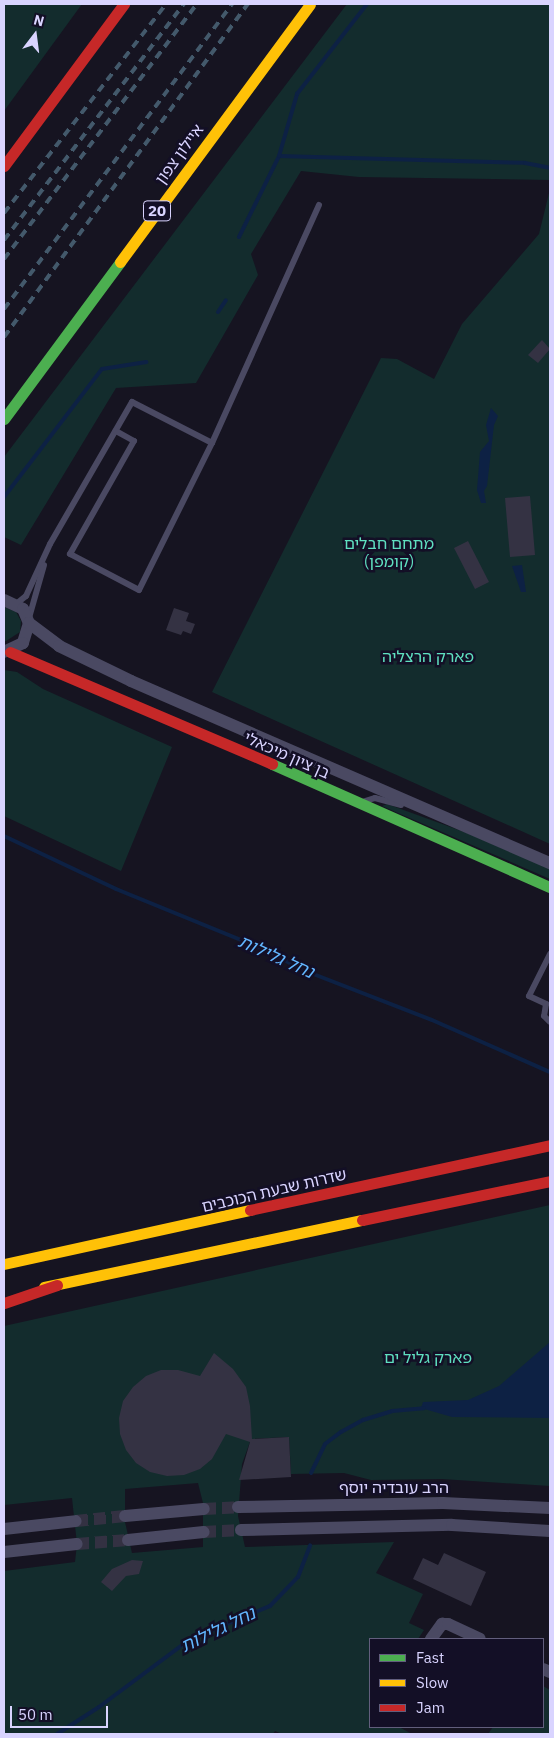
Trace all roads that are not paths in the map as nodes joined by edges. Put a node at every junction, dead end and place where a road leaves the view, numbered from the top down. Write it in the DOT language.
graph roads {
  1 [pos="124,4"];
  2 [pos="310,4"];
  3 [pos="4,166"];
  4 [pos="318,205"];
  5 [pos="4,420"];
  6 [pos="116,431"];
  7 [pos="212,443"];
  8 [pos="48,549"];
  9 [pos="4,600"];
  10 [pos="16,604"];
  11 [pos="29,622"];
  12 [pos="7,652"];
  13 [pos="355,779"];
  14 [pos="372,798"];
  15 [pos="358,805"];
  16 [pos="374,812"];
  17 [pos="458,825"];
  18 [pos="550,863"];
  19 [pos="550,888"];
  20 [pos="550,954"];
  21 [pos="550,1022"];
  22 [pos="550,1145"];
  23 [pos="550,1181"];
  24 [pos="4,1264"];
  25 [pos="57,1285"];
  26 [pos="4,1294"];
  27 [pos="4,1303"];
  28 [pos="238,1507"];
  29 [pos="550,1508"];
  30 [pos="204,1509"];
  31 [pos="125,1516"];
  32 [pos="76,1522"];
  33 [pos="4,1529"];
  34 [pos="241,1530"];
  35 [pos="550,1531"];
  36 [pos="204,1532"];
  37 [pos="128,1540"];
  38 [pos="77,1544"];
  39 [pos="4,1552"];
  40 [pos="432,1638"];
  41 [pos="478,1638"];
  1 -- 3 [label="main road"];
  2 -- 5 [label="main road, איילון צפון / 20"];
  4 -- 7 [label="lane"];
  6 -- 7 [label="lane"];
  6 -- 7 [label="lane"];
  6 -- 8 [label="lane"];
  8 -- 10 [label="lane"];
  8 -- 11 [label="lane"];
  9 -- 10 [label="street"];
  10 -- 11 [label="street, בן ציון מיכאלי"];
  11 -- 12 [label="street"];
  11 -- 13 [label="street, בן ציון מיכאלי"];
  12 -- 15 [label="main road, בן ציון מיכאלי"];
  13 -- 14 [label="lane"];
  13 -- 17 [label="street, בן ציון מיכאלי"];
  14 -- 15 [label="lane"];
  14 -- 16 [label="lane"];
  14 -- 17 [label="lane"];
  15 -- 16 [label="main road, בן ציון מיכאלי"];
  16 -- 19 [label="main road, בן ציון מיכאלי"];
  17 -- 18 [label="street, בן ציון מיכאלי"];
  20 -- 21 [label="lane"];
  22 -- 24 [label="main road, שדרות שבעת הכוכבים"];
  23 -- 25 [label="main road"];
  25 -- 26 [label="main road"];
  25 -- 27 [label="main road"];
  28 -- 29 [label="street, הרב עובדיה יוסף"];
  30 -- 31 [label="street"];
  32 -- 33 [label="street"];
  34 -- 35 [label="street"];
  36 -- 37 [label="street"];
  38 -- 39 [label="street"];
  40 -- 41 [label="street"];
}
